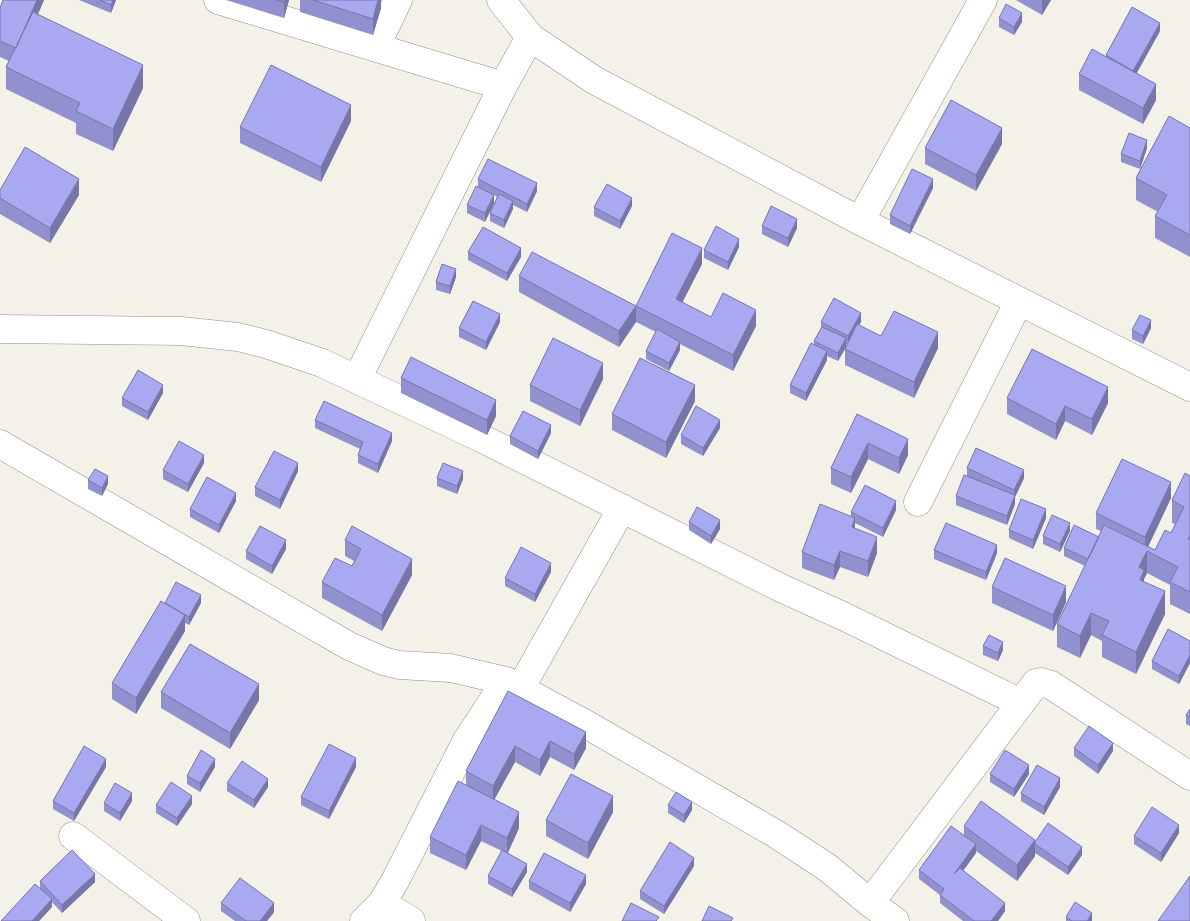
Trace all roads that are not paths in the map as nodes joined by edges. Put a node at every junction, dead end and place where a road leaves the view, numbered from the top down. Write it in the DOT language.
graph roads {
  1 [pos="218,0"];
  2 [pos="398,0"];
  3 [pos="501,0"];
  4 [pos="984,0"];
  5 [pos="530,37"];
  6 [pos="376,46"];
  7 [pos="503,86"];
  8 [pos="860,221"];
  9 [pos="1019,302"];
  10 [pos="0,329"];
  11 [pos="357,379"];
  12 [pos="1190,387"];
  13 [pos="0,444"];
  14 [pos="918,502"];
  15 [pos="622,508"];
  16 [pos="513,685"];
  17 [pos="1021,703"];
  18 [pos="1190,776"];
  19 [pos="73,836"];
  20 [pos="870,904"];
  21 [pos="373,912"];
  22 [pos="186,921"];
  23 [pos="411,921"];
  24 [pos="895,921"];
  1 -- 6 [label="street"];
  2 -- 6 [label="street"];
  3 -- 5 [label="street"];
  4 -- 8 [label="street"];
  5 -- 7 [label="street"];
  5 -- 8 [label="street"];
  6 -- 7 [label="street"];
  7 -- 11 [label="street"];
  8 -- 9 [label="street"];
  9 -- 12 [label="street"];
  9 -- 14 [label="street"];
  10 -- 11 [label="street"];
  11 -- 15 [label="street"];
  13 -- 16 [label="street"];
  15 -- 16 [label="street"];
  15 -- 17 [label="street"];
  16 -- 20 [label="street"];
  16 -- 21 [label="street"];
  17 -- 18 [label="street"];
  17 -- 20 [label="street"];
  19 -- 22 [label="street"];
  20 -- 24 [label="street"];
  21 -- 23 [label="street"];
}
